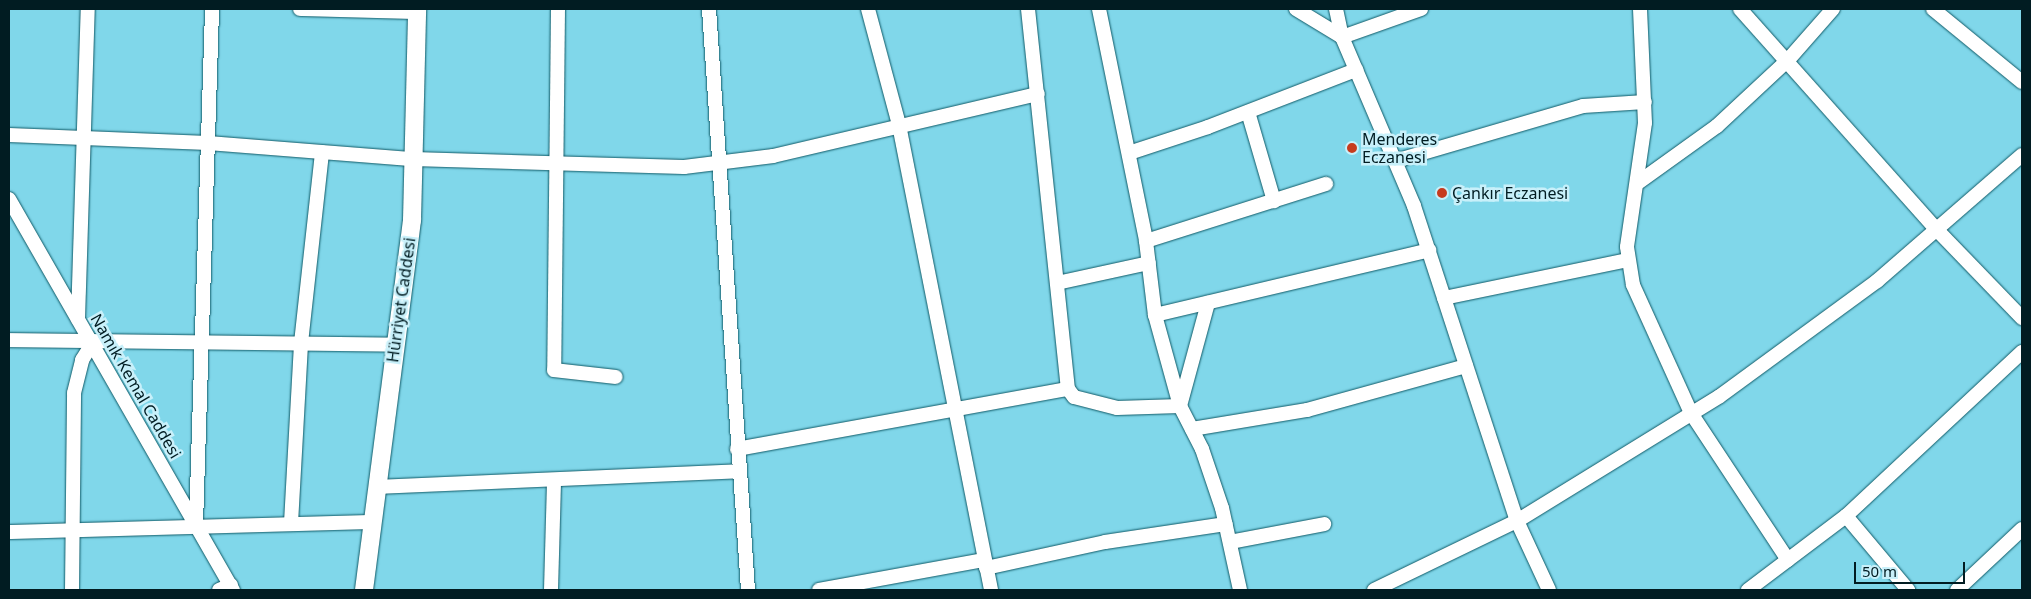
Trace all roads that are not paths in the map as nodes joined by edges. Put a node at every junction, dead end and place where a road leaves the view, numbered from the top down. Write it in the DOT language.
graph roads {
  1 [pos="88,9"];
  2 [pos="212,9"];
  3 [pos="300,9"];
  4 [pos="558,9"];
  5 [pos="709,9"];
  6 [pos="868,9"];
  7 [pos="1028,9"];
  8 [pos="1099,9"];
  9 [pos="1296,9"];
  10 [pos="1336,9"];
  11 [pos="1420,9"];
  12 [pos="1640,9"];
  13 [pos="1740,9"];
  14 [pos="1833,9"];
  15 [pos="1933,9"];
  16 [pos="417,10"];
  17 [pos="1342,37"];
  18 [pos="1788,60"];
  19 [pos="1356,70"];
  20 [pos="2022,82"];
  21 [pos="1038,94"];
  22 [pos="1646,102"];
  23 [pos="1248,112"];
  24 [pos="899,125"];
  25 [pos="9,135"];
  26 [pos="86,138"];
  27 [pos="208,143"];
  28 [pos="322,152"];
  29 [pos="1129,152"];
  30 [pos="2022,155"];
  31 [pos="413,159"];
  32 [pos="1395,161"];
  33 [pos="720,163"];
  34 [pos="556,164"];
  35 [pos="1639,182"];
  36 [pos="1326,184"];
  37 [pos="9,199"];
  38 [pos="1274,201"];
  39 [pos="1936,230"];
  40 [pos="1146,242"];
  41 [pos="1429,250"];
  42 [pos="1628,260"];
  43 [pos="1149,263"];
  44 [pos="1057,283"];
  45 [pos="1444,298"];
  46 [pos="1208,303"];
  47 [pos="1155,315"];
  48 [pos="2022,318"];
  49 [pos="78,320"];
  50 [pos="9,340"];
  51 [pos="90,341"];
  52 [pos="203,341"];
  53 [pos="301,343"];
  54 [pos="395,345"];
  55 [pos="2022,352"];
  56 [pos="1466,366"];
  57 [pos="616,376"];
  58 [pos="1068,389"];
  59 [pos="1180,406"];
  60 [pos="953,410"];
  61 [pos="1691,413"];
  62 [pos="1192,429"];
  63 [pos="737,449"];
  64 [pos="738,471"];
  65 [pos="554,480"];
  66 [pos="377,487"];
  67 [pos="1846,516"];
  68 [pos="1516,521"];
  69 [pos="372,522"];
  70 [pos="291,524"];
  71 [pos="1226,524"];
  72 [pos="1324,524"];
  73 [pos="196,525"];
  74 [pos="73,529"];
  75 [pos="2022,529"];
  76 [pos="9,532"];
  77 [pos="1230,542"];
  78 [pos="1788,560"];
  79 [pos="985,564"];
  80 [pos="1392,586"];
  81 [pos="228,589"];
  82 [pos="72,590"];
  83 [pos="364,590"];
  84 [pos="551,590"];
  85 [pos="748,590"];
  86 [pos="819,590"];
  87 [pos="991,590"];
  88 [pos="1240,590"];
  89 [pos="1374,590"];
  90 [pos="1549,590"];
  91 [pos="1748,590"];
  92 [pos="1908,590"];
  93 [pos="1957,590"];
  1 -- 26 [label="street"];
  2 -- 27 [label="street"];
  3 -- 16 [label="street"];
  4 -- 34 [label="street"];
  5 -- 33 [label="street"];
  6 -- 24 [label="street"];
  7 -- 21 [label="street"];
  8 -- 29 [label="street"];
  9 -- 17 [label="street"];
  10 -- 17 [label="street"];
  11 -- 17 [label="street"];
  12 -- 22 [label="street"];
  13 -- 18 [label="street"];
  14 -- 18 [label="street"];
  15 -- 20 [label="street"];
  16 -- 31 [label="street, Hürriyet Caddesi"];
  17 -- 19 [label="street"];
  18 -- 35 [label="street"];
  18 -- 39 [label="street"];
  19 -- 23 [label="street"];
  19 -- 32 [label="street"];
  21 -- 24 [label="street"];
  21 -- 44 [label="street"];
  22 -- 32 [label="street"];
  22 -- 35 [label="street"];
  23 -- 29 [label="street"];
  23 -- 38 [label="street"];
  24 -- 33 [label="street"];
  24 -- 60 [label="street"];
  25 -- 26 [label="street"];
  26 -- 27 [label="street"];
  26 -- 49 [label="street"];
  27 -- 28 [label="street"];
  27 -- 52 [label="street"];
  28 -- 31 [label="street"];
  28 -- 53 [label="street"];
  29 -- 40 [label="street"];
  30 -- 39 [label="street"];
  31 -- 34 [label="street"];
  31 -- 54 [label="street, Hürriyet Caddesi"];
  32 -- 41 [label="street"];
  33 -- 34 [label="street"];
  33 -- 63 [label="street"];
  34 -- 57 [label="street"];
  35 -- 42 [label="street"];
  36 -- 38 [label="street"];
  37 -- 49 [label="street, Namık Kemal Caddesi"];
  38 -- 40 [label="street"];
  39 -- 48 [label="street"];
  39 -- 61 [label="street"];
  40 -- 43 [label="street"];
  41 -- 45 [label="street"];
  41 -- 46 [label="street"];
  42 -- 45 [label="street"];
  42 -- 61 [label="street"];
  43 -- 44 [label="street"];
  43 -- 47 [label="street"];
  44 -- 58 [label="street"];
  45 -- 56 [label="street"];
  46 -- 47 [label="street"];
  46 -- 59 [label="street"];
  47 -- 59 [label="street"];
  49 -- 51 [label="street, Namık Kemal Caddesi"];
  50 -- 51 [label="street"];
  51 -- 52 [label="street"];
  51 -- 73 [label="street, Namık Kemal Caddesi"];
  51 -- 74 [label="street"];
  52 -- 53 [label="street"];
  52 -- 73 [label="street"];
  53 -- 54 [label="street"];
  53 -- 70 [label="street"];
  54 -- 66 [label="street, Hürriyet Caddesi"];
  55 -- 67 [label="street"];
  56 -- 62 [label="street"];
  56 -- 68 [label="street"];
  58 -- 59 [label="street"];
  58 -- 60 [label="street"];
  59 -- 62 [label="street"];
  60 -- 63 [label="street"];
  60 -- 79 [label="street"];
  61 -- 68 [label="street"];
  61 -- 78 [label="street"];
  62 -- 71 [label="street"];
  63 -- 64 [label="street"];
  64 -- 65 [label="street"];
  64 -- 85 [label="street"];
  65 -- 66 [label="street"];
  65 -- 84 [label="street"];
  66 -- 69 [label="street, Hürriyet Caddesi"];
  67 -- 78 [label="street"];
  67 -- 92 [label="street"];
  68 -- 80 [label="street"];
  68 -- 90 [label="street"];
  69 -- 70 [label="street"];
  69 -- 83 [label="street, Hürriyet Caddesi"];
  70 -- 73 [label="street"];
  71 -- 77 [label="street"];
  71 -- 79 [label="street"];
  72 -- 77 [label="street"];
  73 -- 74 [label="street"];
  73 -- 81 [label="street, Namık Kemal Caddesi"];
  74 -- 76 [label="street"];
  74 -- 82 [label="street"];
  75 -- 93 [label="street"];
  77 -- 88 [label="street"];
  78 -- 91 [label="street"];
  79 -- 86 [label="street"];
  79 -- 87 [label="street"];
  80 -- 89 [label="street"];
}
